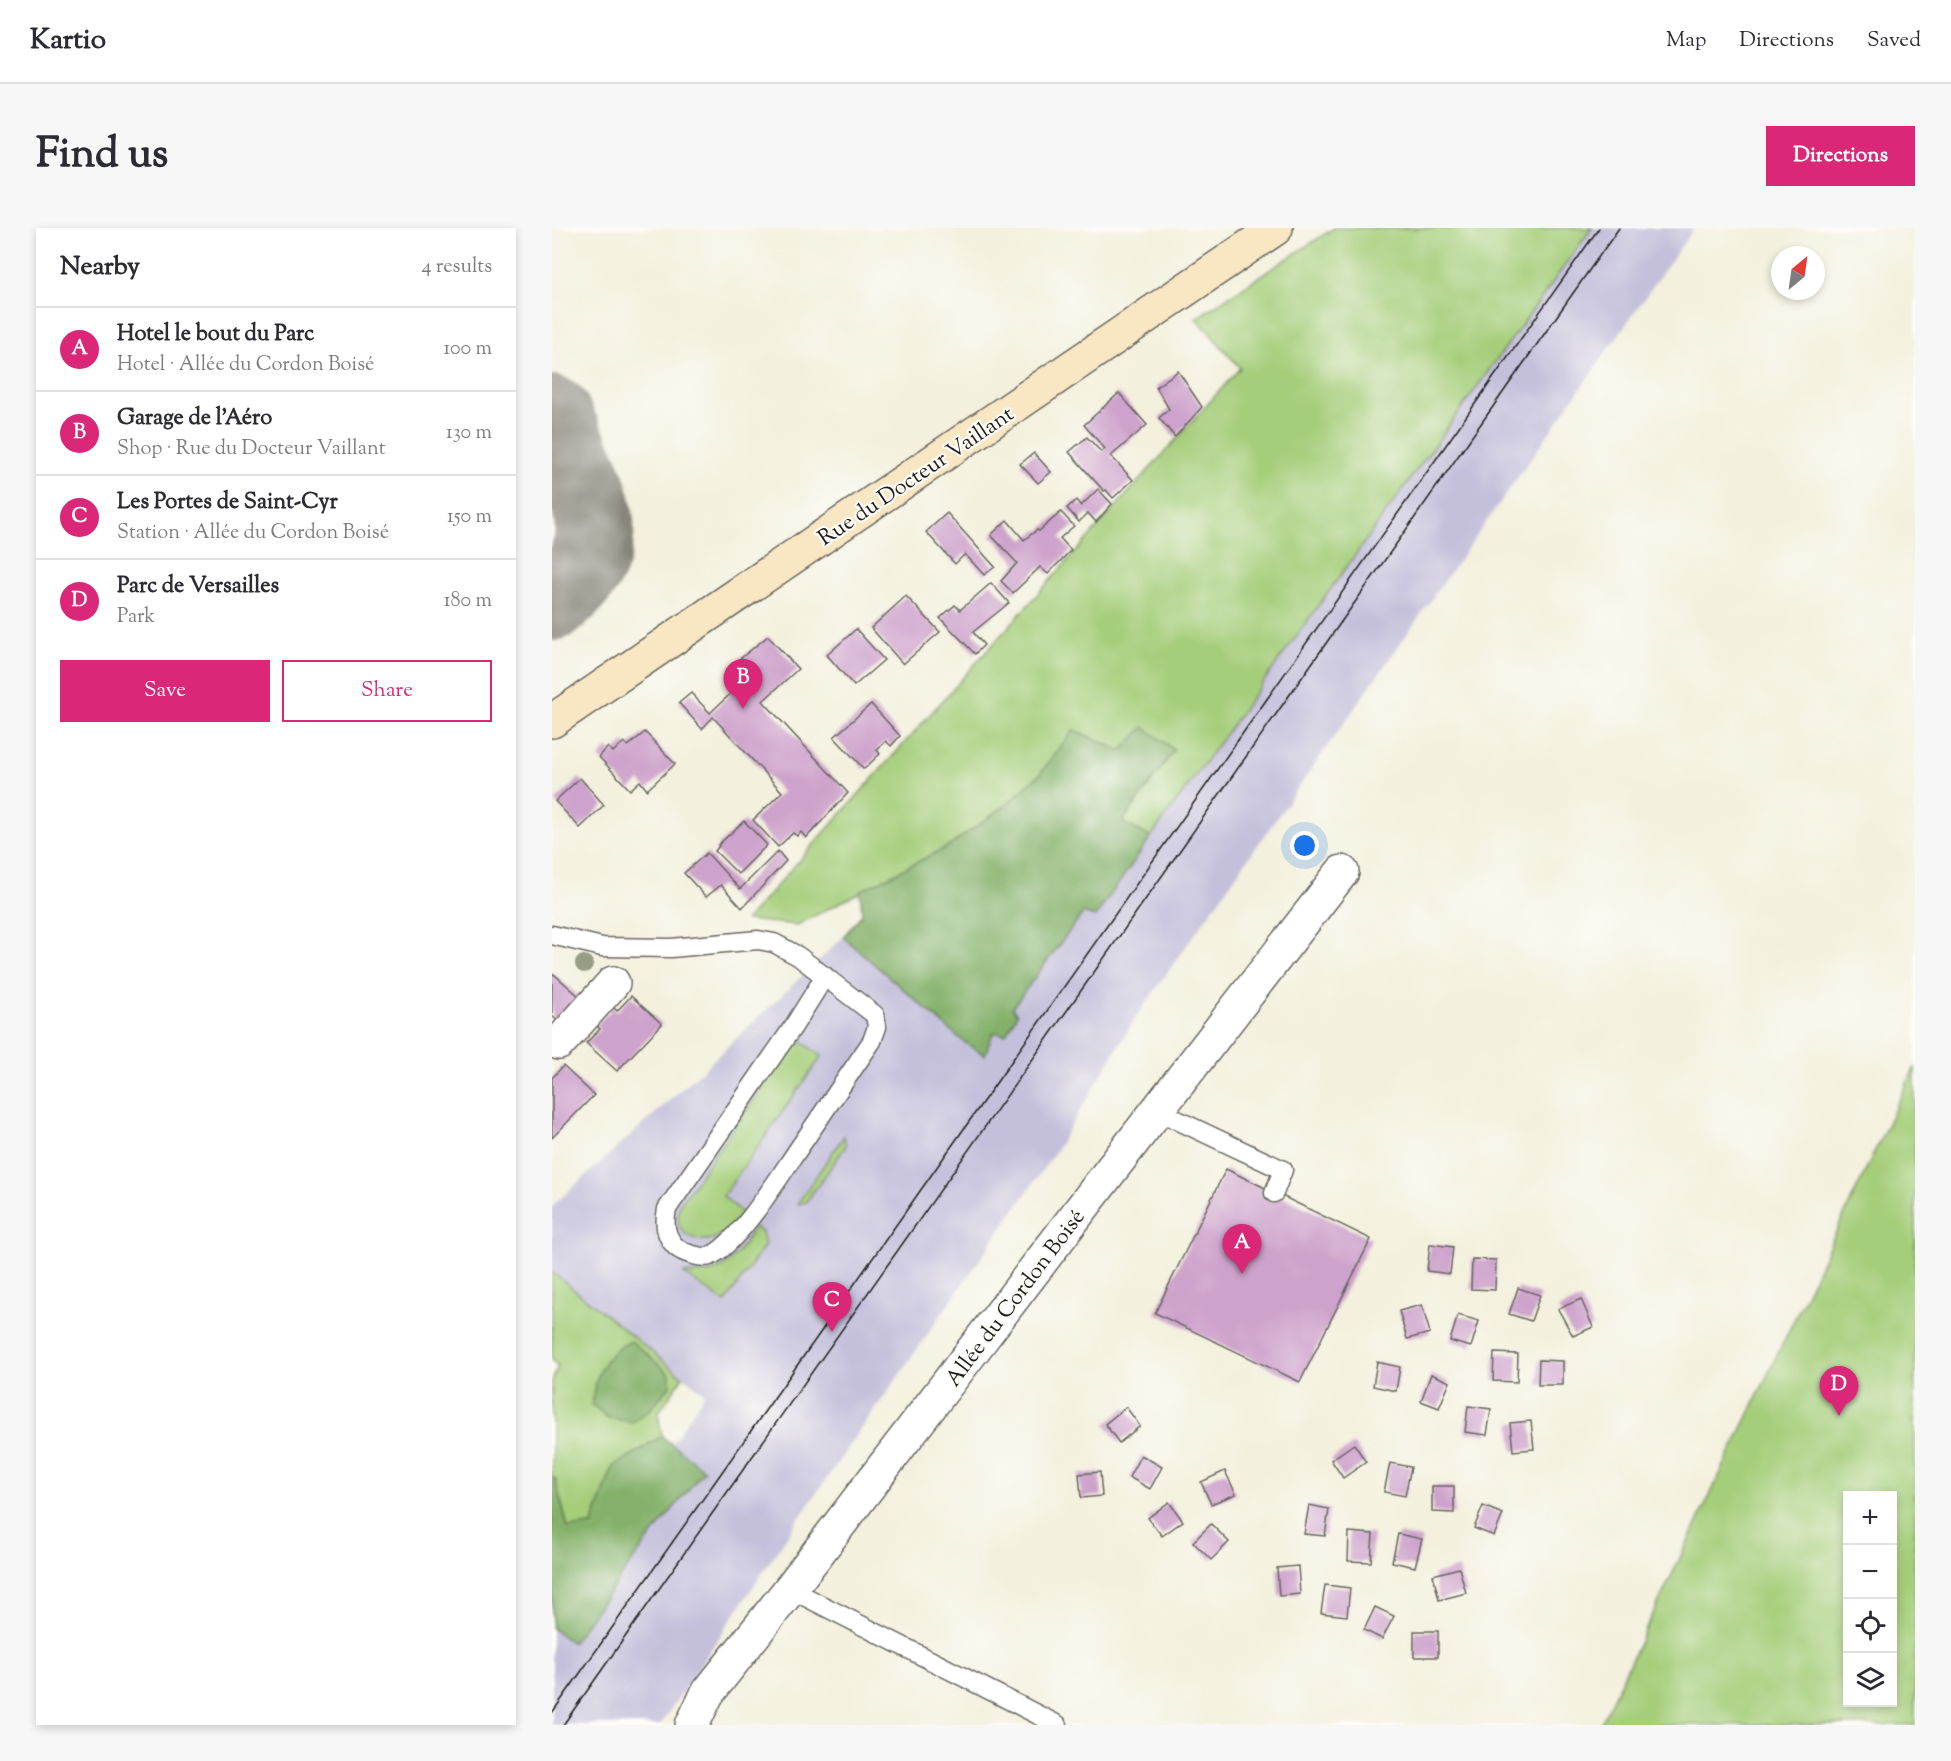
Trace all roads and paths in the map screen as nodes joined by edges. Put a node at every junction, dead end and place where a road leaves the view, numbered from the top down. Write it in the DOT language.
graph roads {
  1 [pos="1276,228"];
  2 [pos="552,720"];
  3 [pos="1342,872"];
  4 [pos="552,935"];
  5 [pos="825,976"];
  6 [pos="613,983"];
  7 [pos="554,1044"];
  8 [pos="1158,1111"];
  9 [pos="1274,1193"];
  10 [pos="790,1589"];
  11 [pos="692,1725"];
  12 [pos="1058,1725"];
  1 -- 2 [label="main road, Rue du Docteur Vaillant"];
  3 -- 8 [label="street, Allée du Cordon Boisé"];
  4 -- 5 [label="lane"];
  5 -- 5 [label="lane"];
  6 -- 7 [label="street"];
  8 -- 9 [label="lane"];
  8 -- 10 [label="street, Allée du Cordon Boisé"];
  10 -- 11 [label="street, Allée du Cordon Boisé"];
  10 -- 12 [label="lane"];
}
